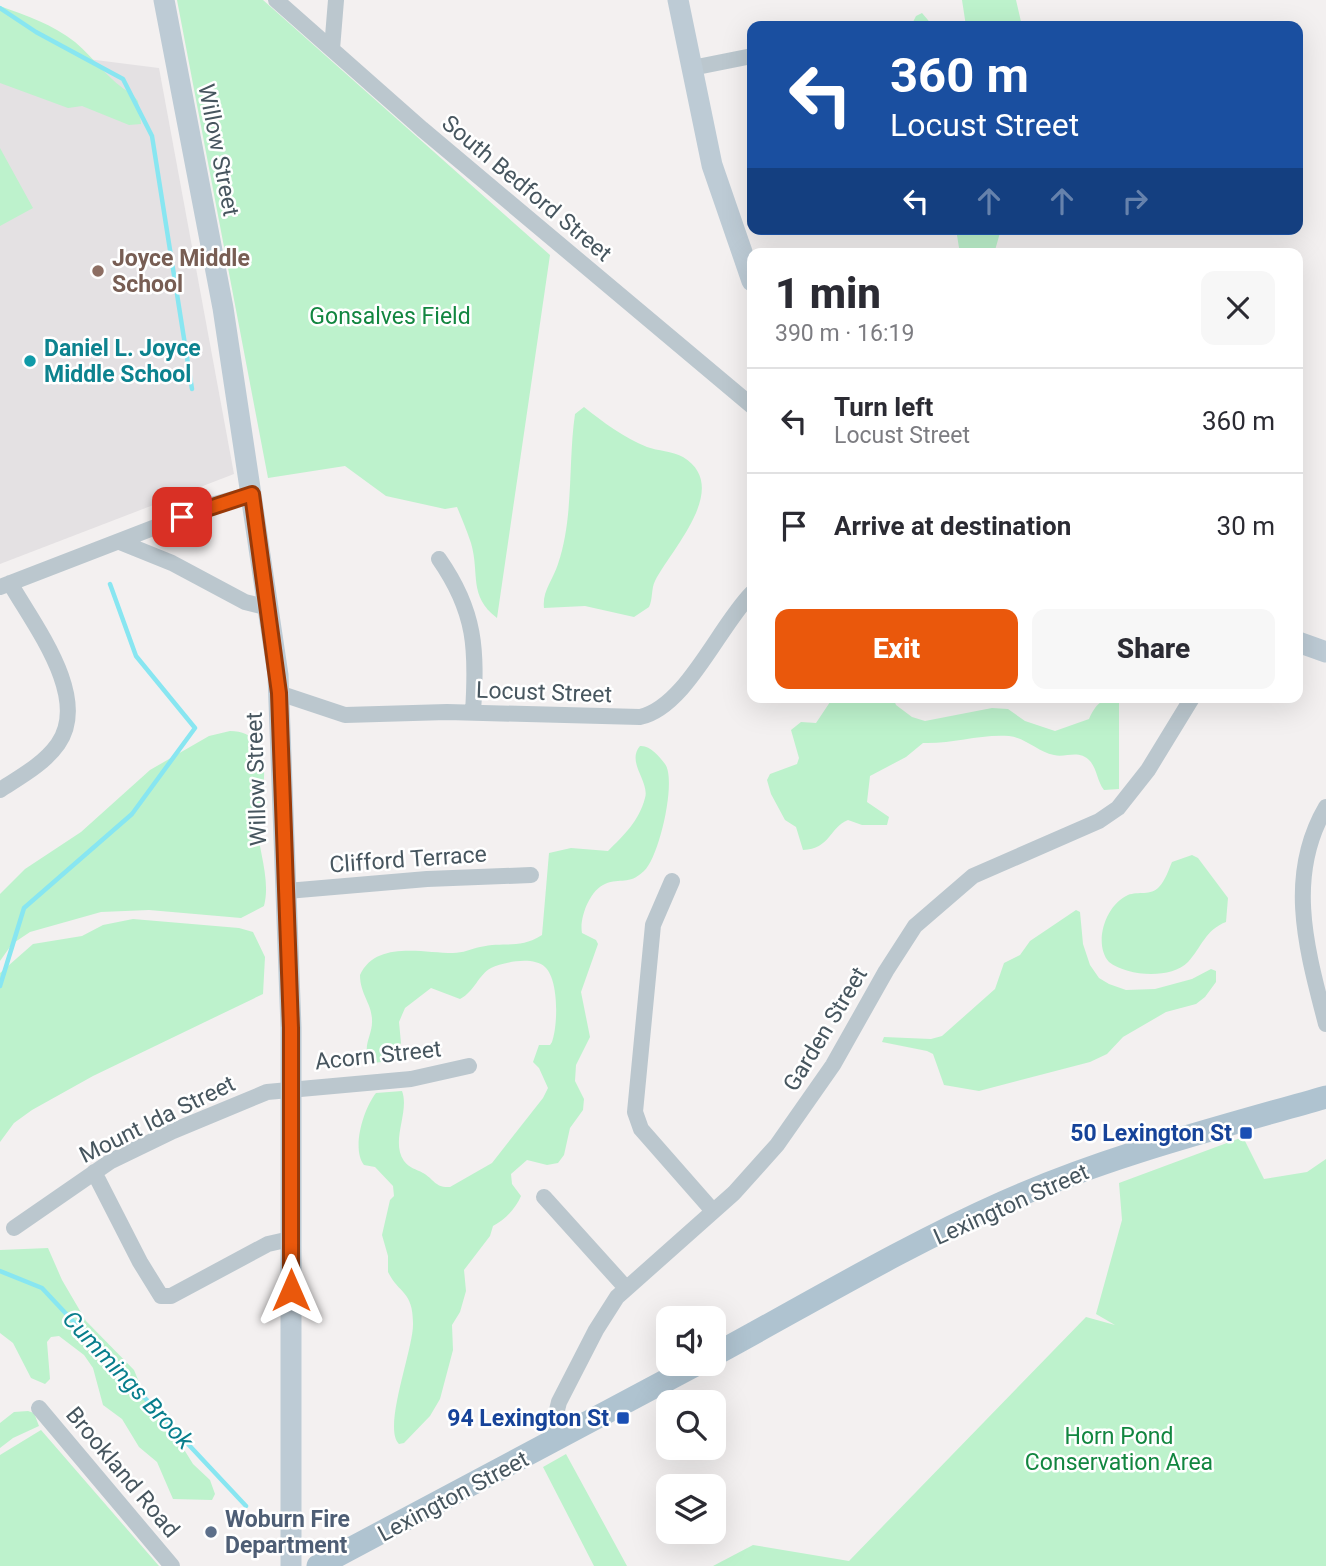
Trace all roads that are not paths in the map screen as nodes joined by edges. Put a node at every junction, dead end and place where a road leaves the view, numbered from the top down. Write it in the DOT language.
graph roads {
  1 [pos="164,0"];
  2 [pos="276,0"];
  3 [pos="336,0"];
  4 [pos="678,0"];
  5 [pos="332,49"];
  6 [pos="747,57"];
  7 [pos="692,68"];
  8 [pos="747,268"];
  9 [pos="747,402"];
  10 [pos="252,494"];
  11 [pos="120,542"];
  12 [pos="439,559"];
  13 [pos="5,585"];
  14 [pos="747,598"];
  15 [pos="269,608"];
  16 [pos="1303,644"];
  17 [pos="1326,652"];
  18 [pos="279,693"];
  19 [pos="1189,703"];
  20 [pos="473,712"];
  21 [pos="0,790"];
  22 [pos="1326,807"];
  23 [pos="531,875"];
  24 [pos="673,881"];
  25 [pos="287,891"];
  26 [pos="1326,1024"];
  27 [pos="470,1066"];
  28 [pos="291,1088"];
  29 [pos="1326,1097"];
  30 [pos="94,1172"];
  31 [pos="544,1197"];
  32 [pos="713,1211"];
  33 [pos="14,1228"];
  34 [pos="290,1239"];
  35 [pos="626,1289"];
  36 [pos="726,1348"];
  37 [pos="675,1376"];
  38 [pos="39,1408"];
  39 [pos="556,1441"];
  40 [pos="172,1566"];
  41 [pos="291,1566"];
  42 [pos="318,1566"];
  1 -- 10 [label="street, Willow Street"];
  2 -- 5 [label="street, South Bedford Street"];
  3 -- 5 [label="street"];
  4 -- 7 [label="street"];
  5 -- 9 [label="street, South Bedford Street"];
  6 -- 7 [label="street"];
  7 -- 8 [label="street"];
  10 -- 11 [label="street"];
  10 -- 15 [label="street, Willow Street"];
  11 -- 13 [label="street"];
  11 -- 15 [label="street"];
  12 -- 20 [label="street"];
  13 -- 21 [label="street"];
  14 -- 20 [label="street, Locust Street"];
  15 -- 18 [label="street, Willow Street"];
  16 -- 17 [label="street"];
  18 -- 20 [label="street, Locust Street"];
  18 -- 25 [label="street, Willow Street"];
  19 -- 32 [label="street, Garden Street"];
  22 -- 26 [label="street"];
  23 -- 25 [label="street, Clifford Terrace"];
  24 -- 32 [label="street"];
  25 -- 28 [label="street, Willow Street"];
  27 -- 28 [label="street, Acorn Street"];
  28 -- 30 [label="street, Mount Ida Street"];
  28 -- 34 [label="street, Willow Street"];
  29 -- 36 [label="main road, Lexington Street"];
  30 -- 33 [label="street, Mount Ida Street"];
  30 -- 34 [label="street"];
  31 -- 35 [label="street"];
  32 -- 35 [label="street, Garden Street"];
  34 -- 41 [label="street, Willow Street"];
  35 -- 39 [label="street, Garden Street"];
  37 -- 39 [label="main road, Lexington Street"];
  38 -- 40 [label="street, Brookland Road"];
  39 -- 42 [label="main road, Lexington Street"];
}
